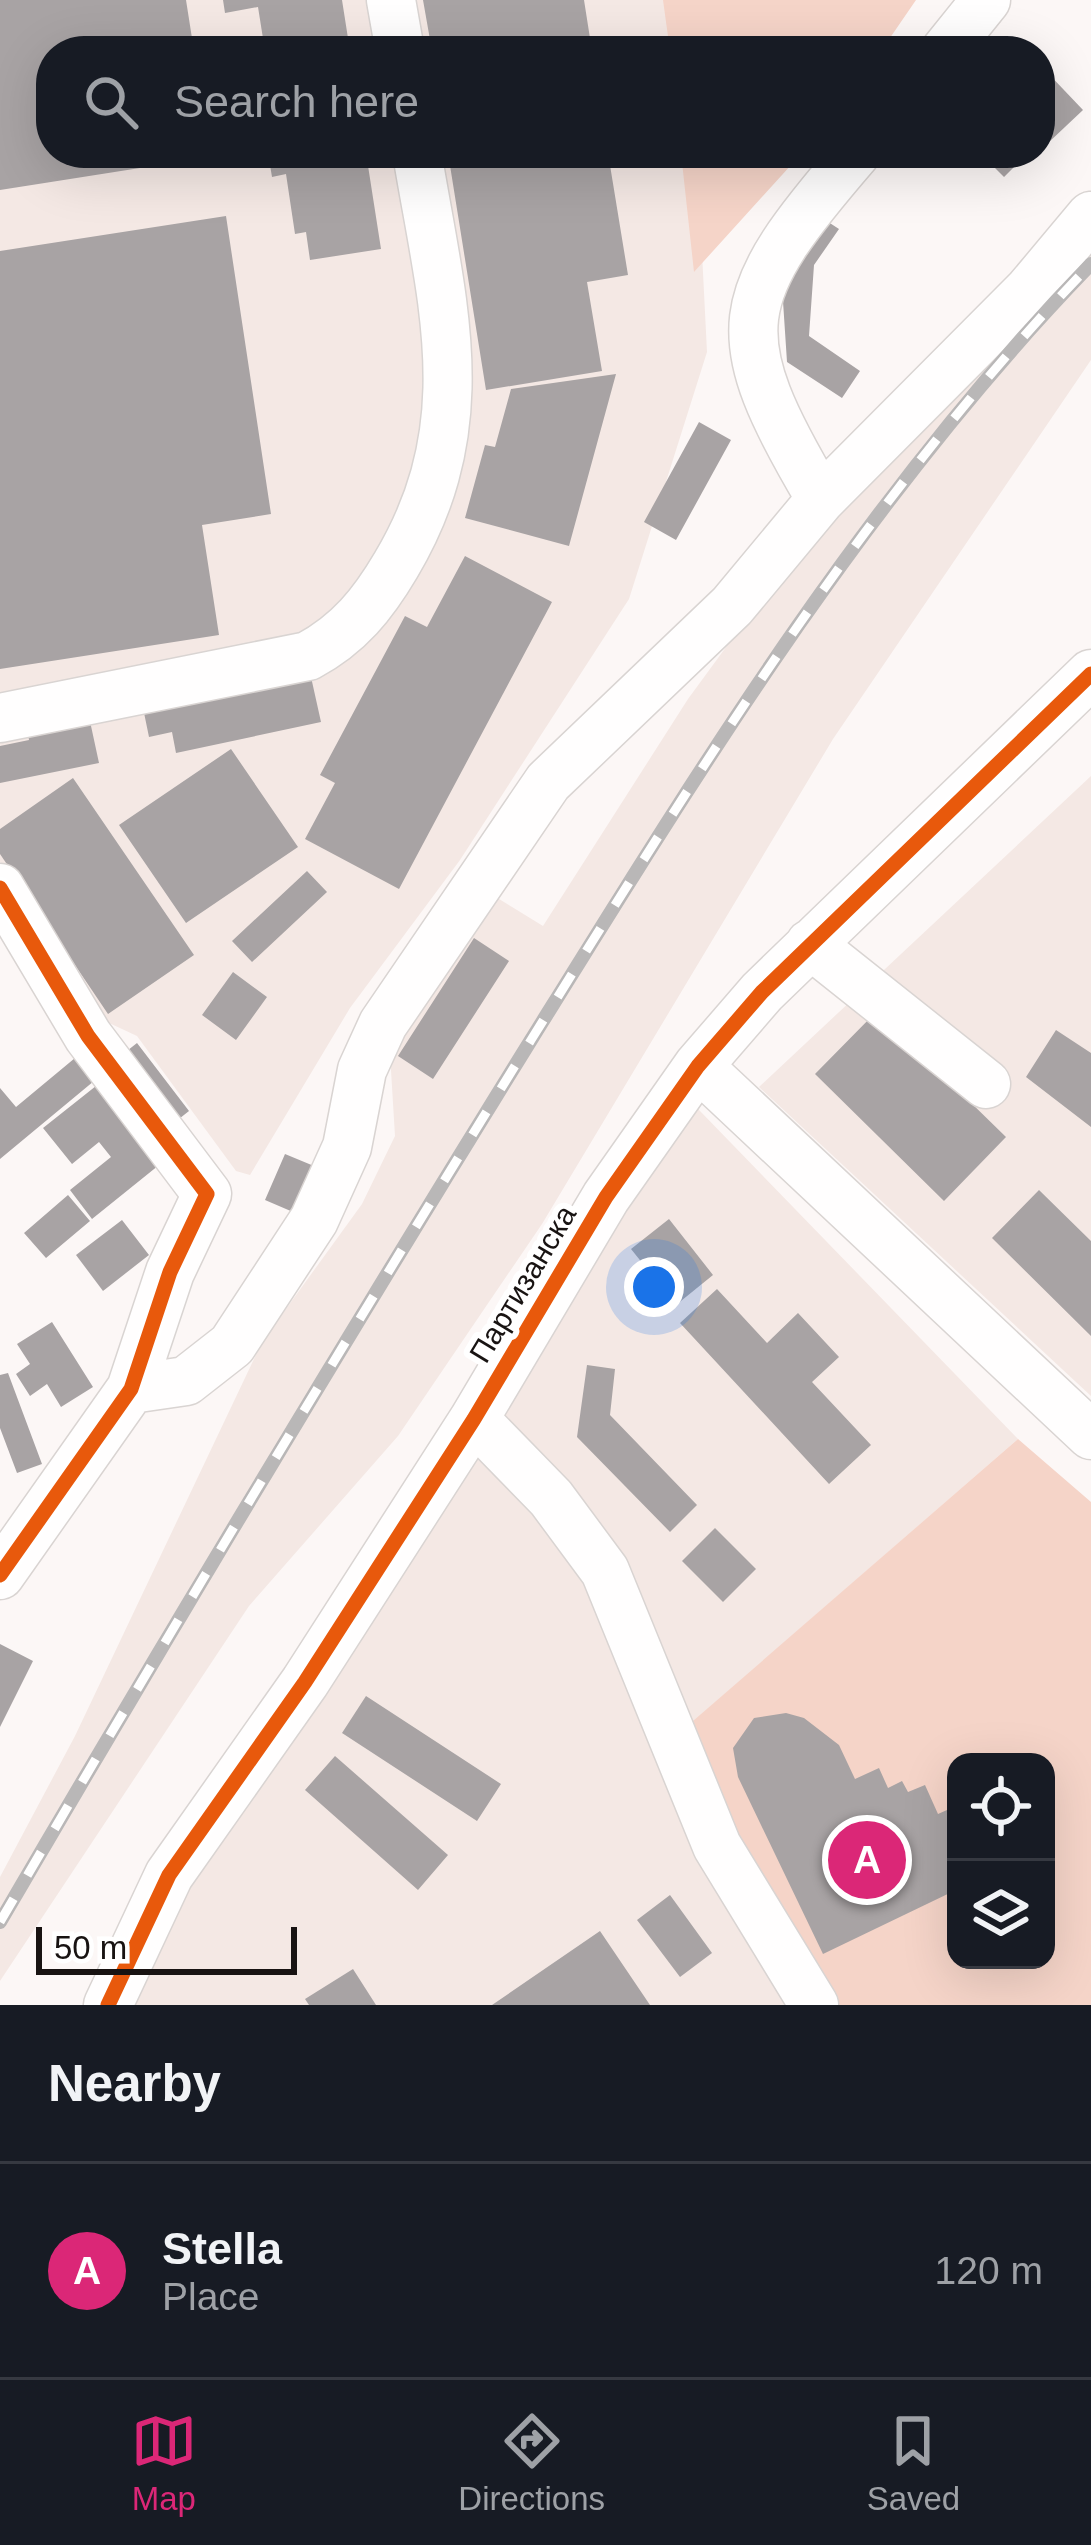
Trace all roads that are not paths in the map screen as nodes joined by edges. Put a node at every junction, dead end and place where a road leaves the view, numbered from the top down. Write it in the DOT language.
graph roads {
  1 [pos="391,0"];
  2 [pos="986,0"];
  3 [pos="397,36"];
  4 [pos="956,36"];
  5 [pos="420,168"];
  6 [pos="844,168"];
  7 [pos="1091,216"];
  8 [pos="821,499"];
  9 [pos="1091,674"];
  10 [pos="0,718"];
  11 [pos="0,888"];
  12 [pos="810,944"];
  13 [pos="698,1066"];
  14 [pos="986,1084"];
  15 [pos="131,1389"];
  16 [pos="474,1419"];
  17 [pos="1091,1435"];
  18 [pos="0,1575"];
  19 [pos="108,2005"];
  20 [pos="814,2005"];
  1 -- 3 [label="street"];
  2 -- 4 [label="street"];
  5 -- 10 [label="street"];
  6 -- 8 [label="street"];
  7 -- 8 [label="street"];
  8 -- 15 [label="street"];
  9 -- 12 [label="street, Партизанска"];
  11 -- 15 [label="street"];
  12 -- 13 [label="street, Партизанска"];
  12 -- 14 [label="street"];
  13 -- 16 [label="street, Партизанска"];
  13 -- 17 [label="street"];
  15 -- 18 [label="street"];
  16 -- 19 [label="street, Партизанска"];
  16 -- 20 [label="street"];
}
